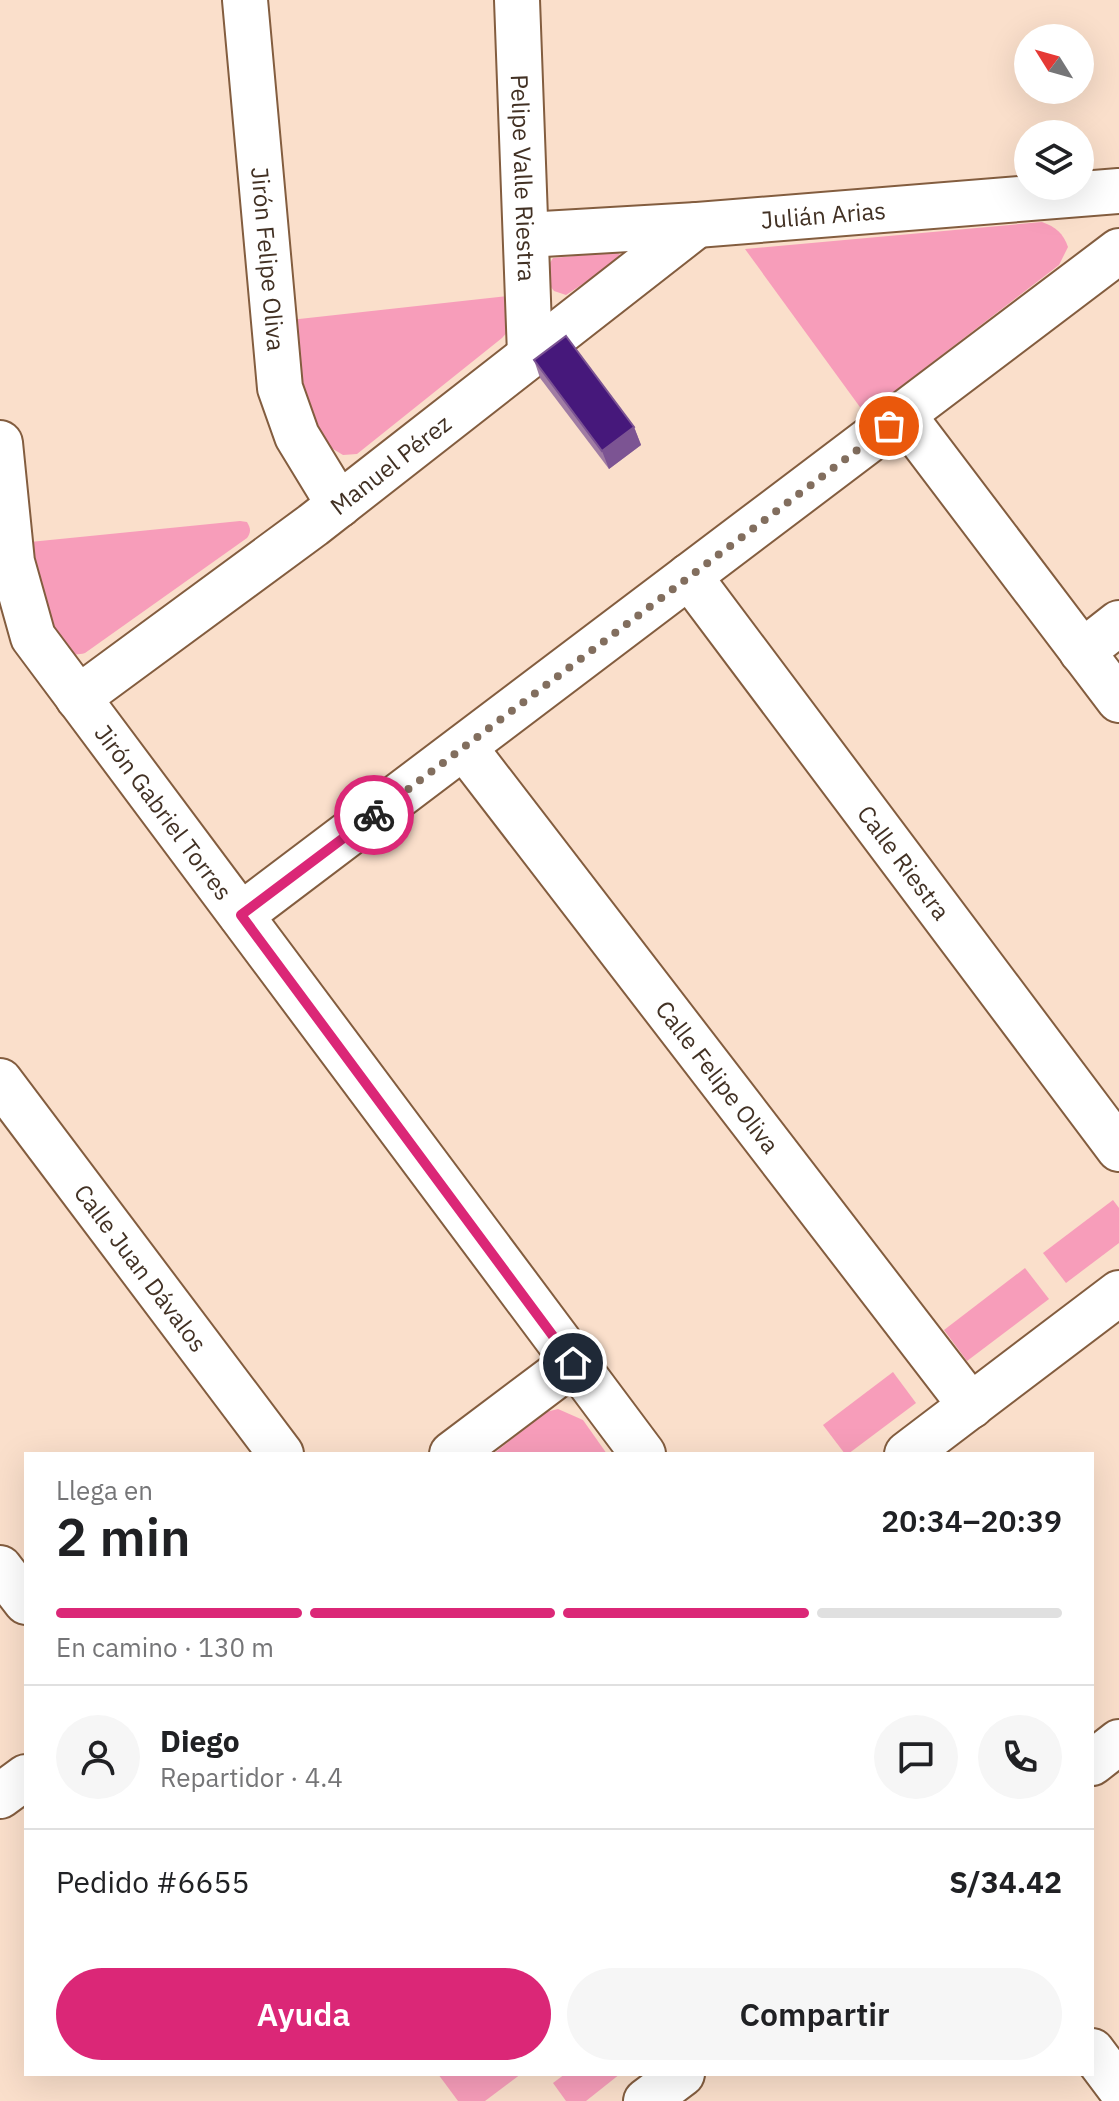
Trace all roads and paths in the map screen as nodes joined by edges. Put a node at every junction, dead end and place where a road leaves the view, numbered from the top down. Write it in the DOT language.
graph roads {
  1 [pos="245,0"];
  2 [pos="517,0"];
  3 [pos="1119,191"];
  4 [pos="697,225"];
  5 [pos="526,235"];
  6 [pos="1119,251"];
  7 [pos="530,354"];
  8 [pos="903,415"];
  9 [pos="0,443"];
  10 [pos="339,505"];
  11 [pos="6,562"];
  12 [pos="689,576"];
  13 [pos="1119,623"];
  14 [pos="1082,652"];
  15 [pos="78,698"];
  16 [pos="1119,700"];
  17 [pos="464,747"];
  18 [pos="241,915"];
  19 [pos="0,1081"];
  20 [pos="1119,1149"];
  21 [pos="1119,1293"];
  22 [pos="573,1363"];
  23 [pos="971,1406"];
  24 [pos="279,1452"];
  25 [pos="455,1452"];
  26 [pos="641,1452"];
  27 [pos="910,1452"];
  28 [pos="0,1568"];
  29 [pos="24,1599"];
  30 [pos="1119,1742"];
  31 [pos="1094,1761"];
  32 [pos="24,1778"];
  33 [pos="0,1796"];
  34 [pos="1094,2054"];
  35 [pos="679,2076"];
  36 [pos="1119,2087"];
  37 [pos="646,2101"];
  1 -- 10 [label="street, Jirón Felipe Oliva"];
  2 -- 5 [label="street, Pelipe Valle Riestra"];
  3 -- 4 [label="street, Julián Arias"];
  4 -- 5 [label="street, Julián Arias"];
  4 -- 7 [label="street, Manuel Pérez"];
  5 -- 7 [label="street, Pelipe Valle Riestra"];
  6 -- 8 [label="street"];
  7 -- 10 [label="street, Manuel Pérez"];
  8 -- 12 [label="street"];
  8 -- 14 [label="street"];
  9 -- 11 [label="street, Jirón Gabriel Torres"];
  10 -- 15 [label="street, Manuel Pérez"];
  11 -- 15 [label="street, Jirón Gabriel Torres"];
  12 -- 17 [label="street"];
  12 -- 20 [label="street, Calle Riestra"];
  13 -- 14 [label="street"];
  14 -- 16 [label="street"];
  15 -- 18 [label="street, Jirón Gabriel Torres"];
  17 -- 18 [label="street"];
  17 -- 23 [label="street, Calle Felipe Oliva"];
  18 -- 22 [label="street, Jirón Gabriel Torres"];
  19 -- 24 [label="street, Calle Juan Dávalos"];
  21 -- 23 [label="street"];
  22 -- 25 [label="street"];
  22 -- 26 [label="street, Jirón Gabriel Torres"];
  23 -- 27 [label="street"];
  28 -- 29 [label="street"];
  30 -- 31 [label="street"];
  32 -- 33 [label="street"];
  34 -- 36 [label="street"];
  35 -- 37 [label="street"];
}
